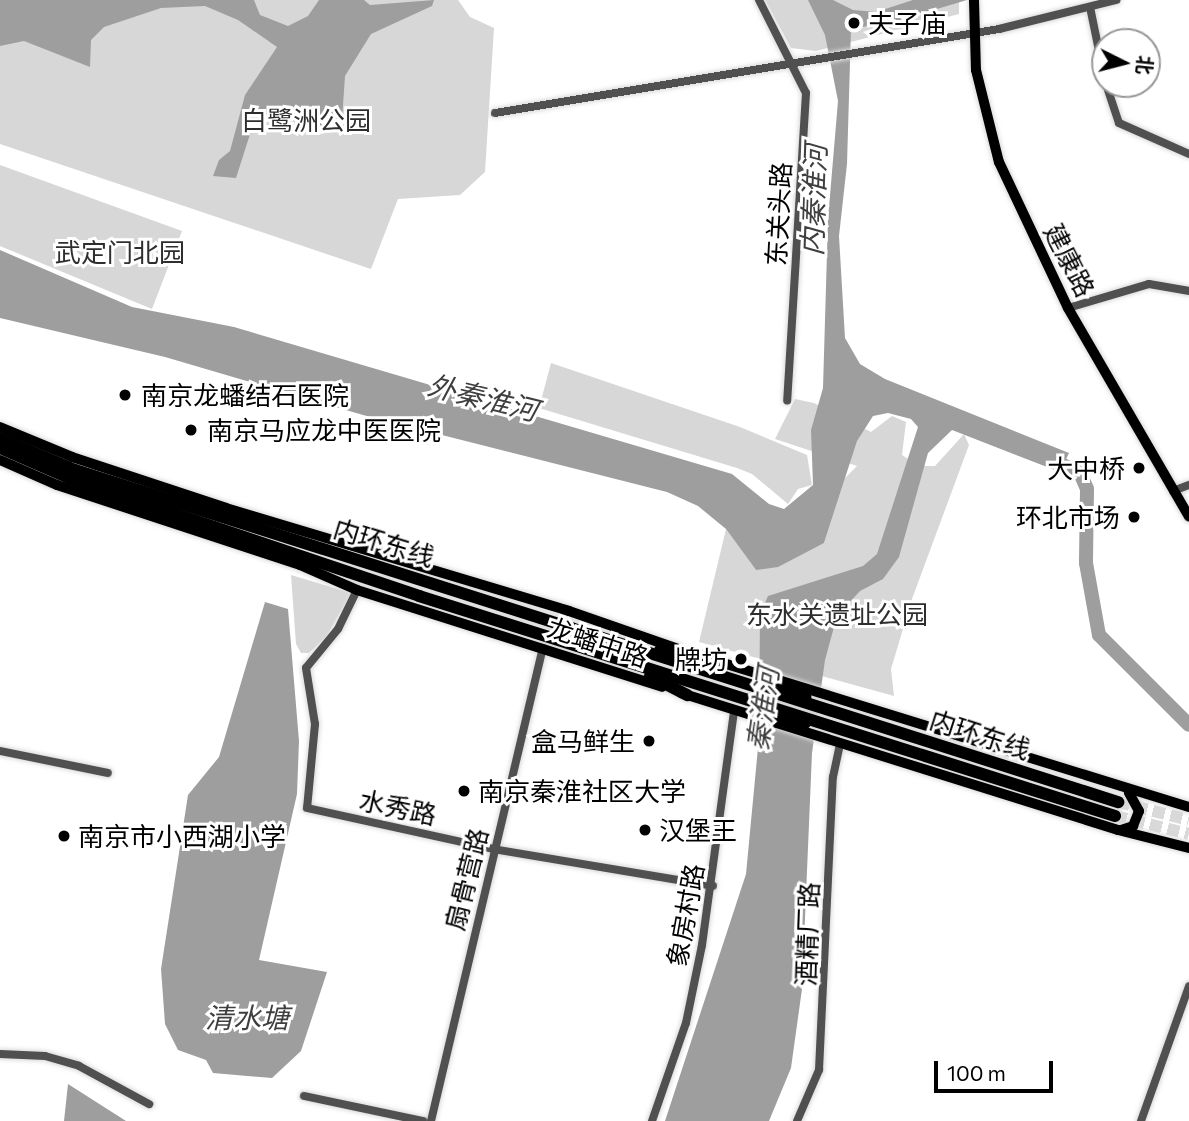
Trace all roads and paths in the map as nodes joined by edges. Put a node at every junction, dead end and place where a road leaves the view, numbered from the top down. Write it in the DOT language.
graph roads {
  1 [pos="759,0"];
  2 [pos="974,0"];
  3 [pos="1116,0"];
  4 [pos="1090,7"];
  5 [pos="1094,28"];
  6 [pos="976,33"];
  7 [pos="792,63"];
  8 [pos="1110,98"];
  9 [pos="495,113"];
  10 [pos="1189,154"];
  11 [pos="1189,291"];
  12 [pos="1068,308"];
  13 [pos="788,400"];
  14 [pos="0,428"];
  15 [pos="0,438"];
  16 [pos="0,448"];
  17 [pos="0,460"];
  18 [pos="1189,485"];
  19 [pos="1172,491"];
  20 [pos="1189,517"];
  21 [pos="357,590"];
  22 [pos="625,645"];
  23 [pos="543,648"];
  24 [pos="699,656"];
  25 [pos="622,661"];
  26 [pos="755,680"];
  27 [pos="776,680"];
  28 [pos="687,695"];
  29 [pos="828,703"];
  30 [pos="751,709"];
  31 [pos="734,711"];
  32 [pos="767,721"];
  33 [pos="827,725"];
  34 [pos="840,744"];
  35 [pos="0,751"];
  36 [pos="108,773"];
  37 [pos="1128,791"];
  38 [pos="1118,802"];
  39 [pos="1189,807"];
  40 [pos="1115,816"];
  41 [pos="1118,830"];
  42 [pos="1189,848"];
  43 [pos="493,849"];
  44 [pos="713,886"];
  45 [pos="1189,986"];
  46 [pos="1187,999"];
  47 [pos="0,1054"];
  48 [pos="304,1096"];
  49 [pos="149,1104"];
  50 [pos="423,1121"];
  51 [pos="430,1121"];
  52 [pos="652,1121"];
  53 [pos="797,1121"];
  54 [pos="1141,1121"];
  1 -- 7 [label="street, 东关头路"];
  2 -- 6 [label="main road, 建康路"];
  3 -- 4 [label="street"];
  4 -- 5 [label="street"];
  4 -- 6 [label="street"];
  6 -- 7 [label="street"];
  6 -- 12 [label="main road, 建康路"];
  7 -- 9 [label="street"];
  7 -- 13 [label="street, 东关头路"];
  8 -- 10 [label="street"];
  11 -- 12 [label="street"];
  12 -- 19 [label="main road, 建康路"];
  14 -- 24 [label="main road, 龙蟠中路"];
  15 -- 22 [label="highway, 内环东线"];
  16 -- 25 [label="highway, 内环东线"];
  17 -- 21 [label="main road, 龙蟠中路"];
  18 -- 19 [label="street"];
  19 -- 20 [label="main road, 建康路"];
  21 -- 23 [label="main road, 龙蟠中路"];
  21 -- 43 [label="street, 水秀路"];
  22 -- 24 [label="highway"];
  22 -- 26 [label="highway, 内环东线"];
  23 -- 28 [label="main road, 龙蟠中路"];
  23 -- 43 [label="street, 扇骨营路"];
  24 -- 26 [label="main road, 龙蟠中路"];
  25 -- 28 [label="highway"];
  25 -- 30 [label="highway, 内环东线"];
  26 -- 27 [label="main road, 龙蟠中路"];
  26 -- 29 [label="highway, 内环东线"];
  27 -- 29 [label="highway"];
  28 -- 31 [label="main road, 龙蟠中路"];
  29 -- 37 [label="main road"];
  29 -- 38 [label="highway, 内环东线"];
  30 -- 31 [label="main road, 龙蟠中路"];
  30 -- 32 [label="main road, 龙蟠中路"];
  30 -- 33 [label="highway, 内环东线"];
  31 -- 44 [label="street, 象房村路"];
  32 -- 33 [label="highway"];
  32 -- 34 [label="main road, 龙蟠中路"];
  33 -- 40 [label="highway, 内环东线"];
  34 -- 41 [label="main road, 龙蟠中路"];
  34 -- 53 [label="street, 酒精厂路"];
  35 -- 36 [label="street"];
  37 -- 39 [label="main road"];
  37 -- 41 [label="main road"];
  41 -- 42 [label="main road, 龙蟠中路"];
  43 -- 44 [label="street, 水秀路"];
  43 -- 51 [label="street, 扇骨营路"];
  44 -- 52 [label="street, 象房村路"];
  45 -- 46 [label="street"];
  46 -- 54 [label="street"];
  47 -- 49 [label="street"];
  48 -- 50 [label="street"];
}
